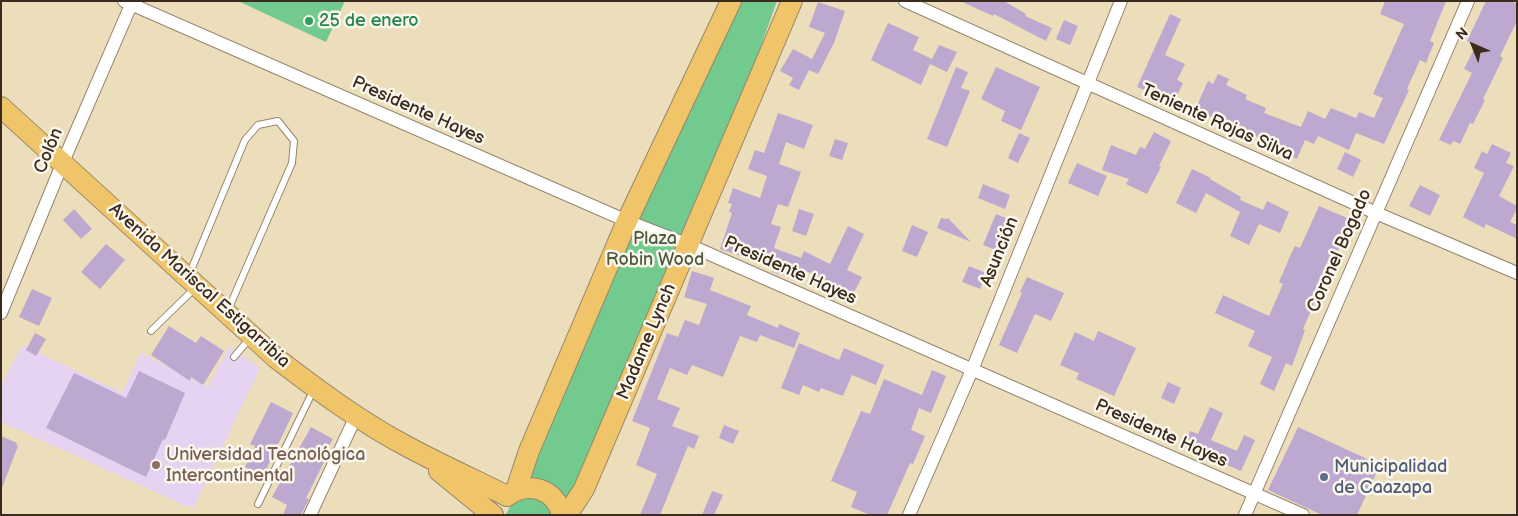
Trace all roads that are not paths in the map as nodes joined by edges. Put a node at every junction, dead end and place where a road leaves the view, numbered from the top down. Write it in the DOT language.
graph roads {
  1 [pos="731,1"];
  2 [pos="792,1"];
  3 [pos="905,1"];
  4 [pos="1121,1"];
  5 [pos="1468,1"];
  6 [pos="128,3"];
  7 [pos="1086,83"];
  8 [pos="1,107"];
  9 [pos="63,162"];
  10 [pos="1376,213"];
  11 [pos="627,221"];
  12 [pos="689,245"];
  13 [pos="1517,272"];
  14 [pos="192,282"];
  15 [pos="1,313"];
  16 [pos="227,313"];
  17 [pos="150,331"];
  18 [pos="252,336"];
  19 [pos="234,357"];
  20 [pos="972,370"];
  21 [pos="315,388"];
  22 [pos="356,416"];
  23 [pos="410,448"];
  24 [pos="512,493"];
  25 [pos="1254,493"];
  26 [pos="258,504"];
  27 [pos="310,515"];
  28 [pos="495,515"];
  29 [pos="562,515"];
  30 [pos="567,515"];
  31 [pos="909,515"];
  32 [pos="1245,515"];
  33 [pos="1303,515"];
  1 -- 11 [label="main road"];
  2 -- 12 [label="main road, Madame Lynch"];
  3 -- 7 [label="street, Teniente Rojas Silva"];
  4 -- 7 [label="street, Asunción"];
  5 -- 10 [label="street, Coronel Bogado"];
  6 -- 9 [label="street, Colón"];
  6 -- 11 [label="street, Presidente Hayes"];
  7 -- 10 [label="street, Teniente Rojas Silva"];
  7 -- 20 [label="street, Asunción"];
  8 -- 9 [label="main road, Avenida Mariscal Estigarribia"];
  9 -- 14 [label="main road, Avenida Mariscal Estigarribia"];
  9 -- 15 [label="street, Colón"];
  10 -- 13 [label="street, Teniente Rojas Silva"];
  10 -- 25 [label="street, Coronel Bogado"];
  11 -- 12 [label="street, Presidente Hayes"];
  11 -- 24 [label="main road"];
  12 -- 20 [label="street, Presidente Hayes"];
  12 -- 30 [label="main road, Madame Lynch"];
  14 -- 16 [label="main road, Avenida Mariscal Estigarribia"];
  14 -- 16 [label="lane"];
  14 -- 17 [label="lane"];
  16 -- 18 [label="main road, Avenida Mariscal Estigarribia"];
  18 -- 19 [label="lane"];
  18 -- 21 [label="main road, Avenida Mariscal Estigarribia"];
  20 -- 25 [label="street, Presidente Hayes"];
  20 -- 31 [label="street, Asunción"];
  21 -- 22 [label="main road, Avenida Mariscal Estigarribia"];
  21 -- 26 [label="lane"];
  22 -- 23 [label="main road, Avenida Mariscal Estigarribia"];
  22 -- 27 [label="street"];
  23 -- 24 [label="main road, Avenida Mariscal Estigarribia"];
  23 -- 28 [label="main road, Avenida Mariscal Estigarribia"];
  24 -- 28 [label="main road"];
  24 -- 29 [label="main road"];
  25 -- 32 [label="street, Coronel Bogado"];
  25 -- 33 [label="street, Presidente Hayes"];
}
